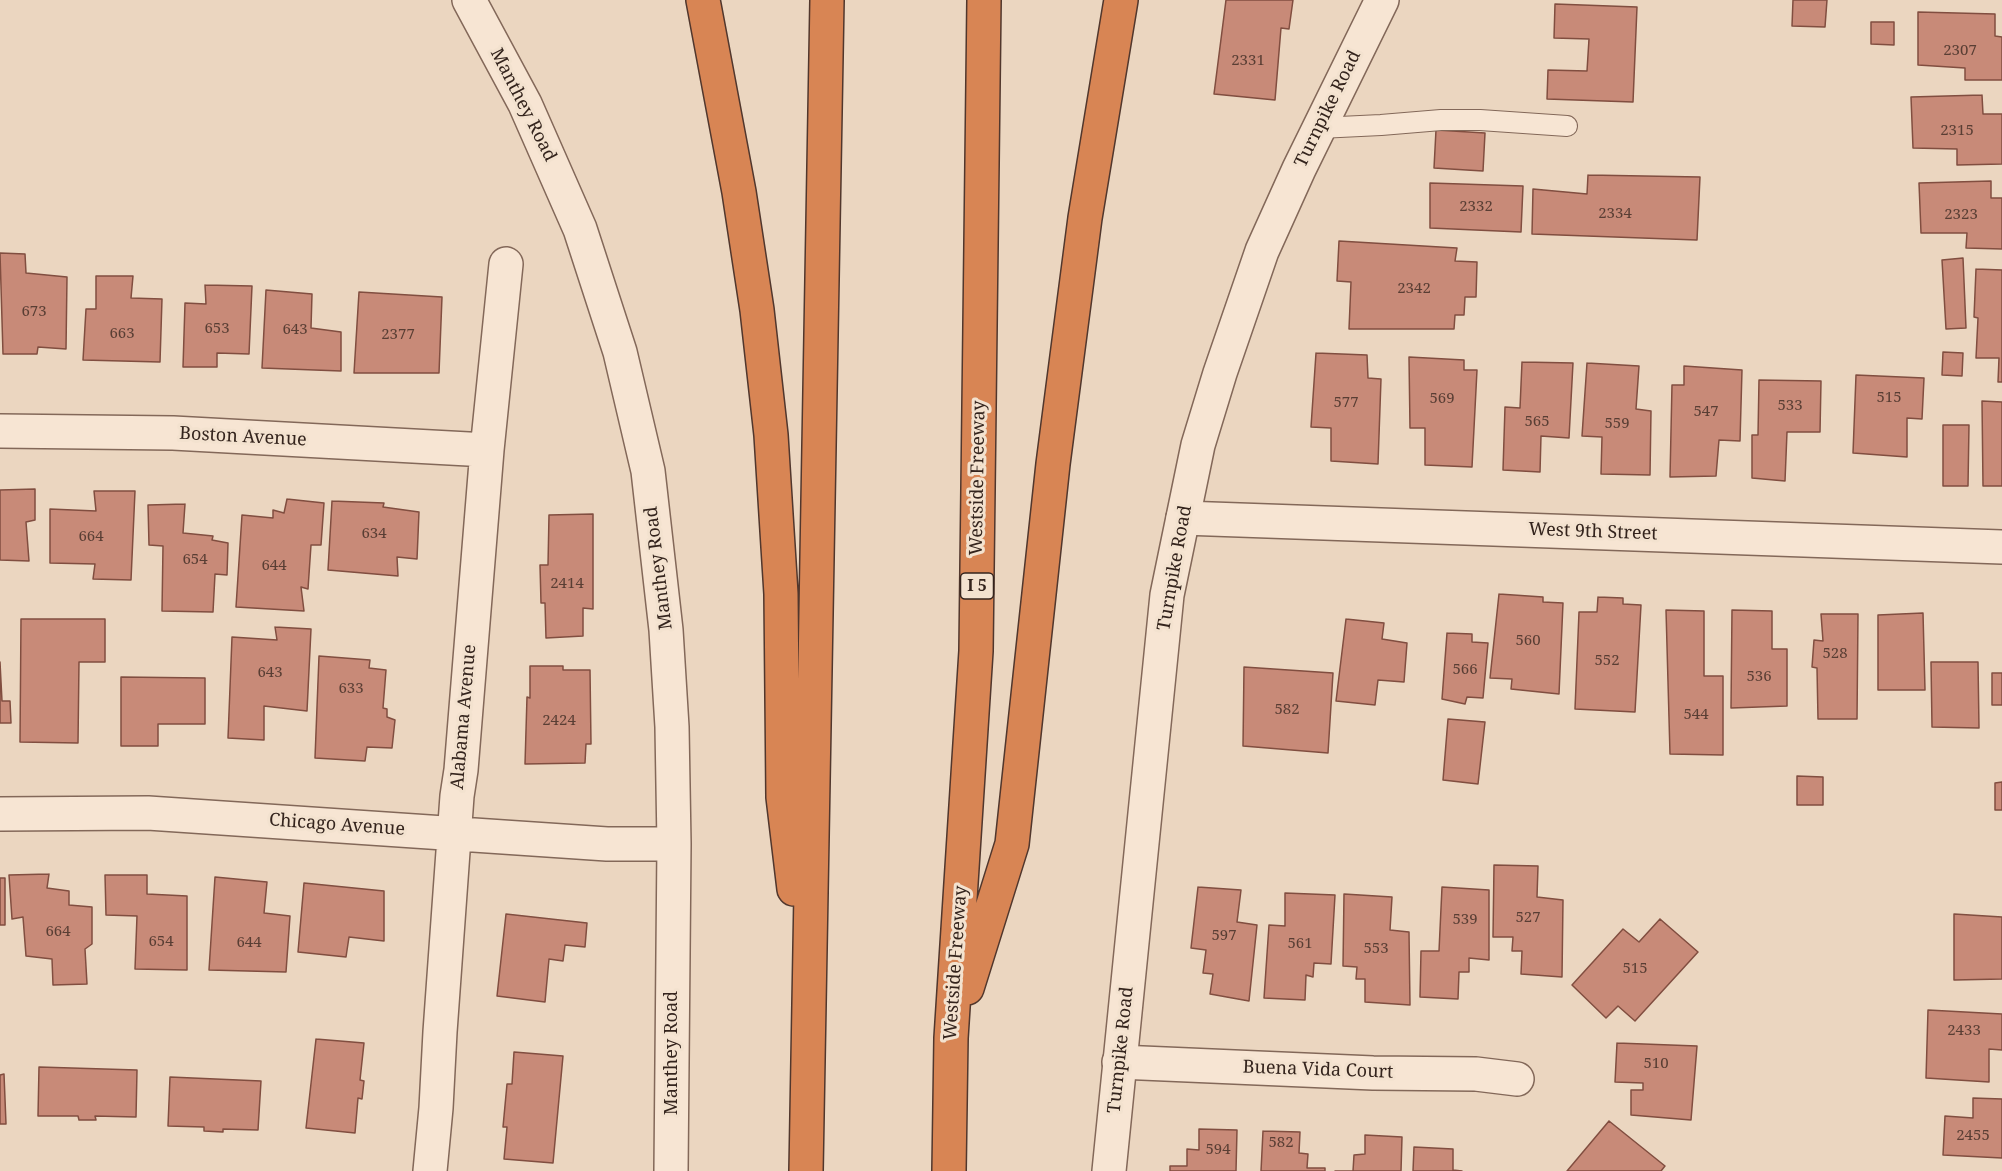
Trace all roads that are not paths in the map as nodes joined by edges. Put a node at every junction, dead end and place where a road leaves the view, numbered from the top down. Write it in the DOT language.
graph roads {
  1 [pos="469,0"];
  2 [pos="703,0"];
  3 [pos="827,0"];
  4 [pos="984,0"];
  5 [pos="1121,0"];
  6 [pos="1382,0"];
  7 [pos="1567,126"];
  8 [pos="1319,128"];
  9 [pos="506,264"];
  10 [pos="0,431"];
  11 [pos="487,450"];
  12 [pos="1183,518"];
  13 [pos="2002,547"];
  14 [pos="0,814"];
  15 [pos="455,833"];
  16 [pos="674,844"];
  17 [pos="809,1018"];
  18 [pos="951,1038"];
  19 [pos="1119,1062"];
  20 [pos="1517,1078"];
  21 [pos="430,1171"];
  22 [pos="671,1171"];
  23 [pos="806,1171"];
  24 [pos="950,1171"];
  25 [pos="1109,1171"];
  1 -- 16 [label="street, Manthey Road"];
  2 -- 17 [label="highway"];
  3 -- 17 [label="highway"];
  4 -- 18 [label="highway, Westside Freeway / I 5"];
  5 -- 18 [label="highway"];
  6 -- 8 [label="street, Turnpike Road"];
  7 -- 8 [label="lane"];
  8 -- 12 [label="street, Turnpike Road"];
  9 -- 11 [label="street, Alabama Avenue"];
  10 -- 11 [label="street, Boston Avenue"];
  11 -- 15 [label="street, Alabama Avenue"];
  12 -- 13 [label="street, West 9th Street"];
  12 -- 19 [label="street, Turnpike Road"];
  14 -- 15 [label="street, Chicago Avenue"];
  15 -- 16 [label="street, Chicago Avenue"];
  15 -- 21 [label="street, Alabama Avenue"];
  16 -- 22 [label="street, Manthey Road"];
  17 -- 23 [label="highway"];
  18 -- 24 [label="highway, Westside Freeway / I 5"];
  19 -- 20 [label="street, Buena Vida Court"];
  19 -- 25 [label="street, Turnpike Road"];
}
